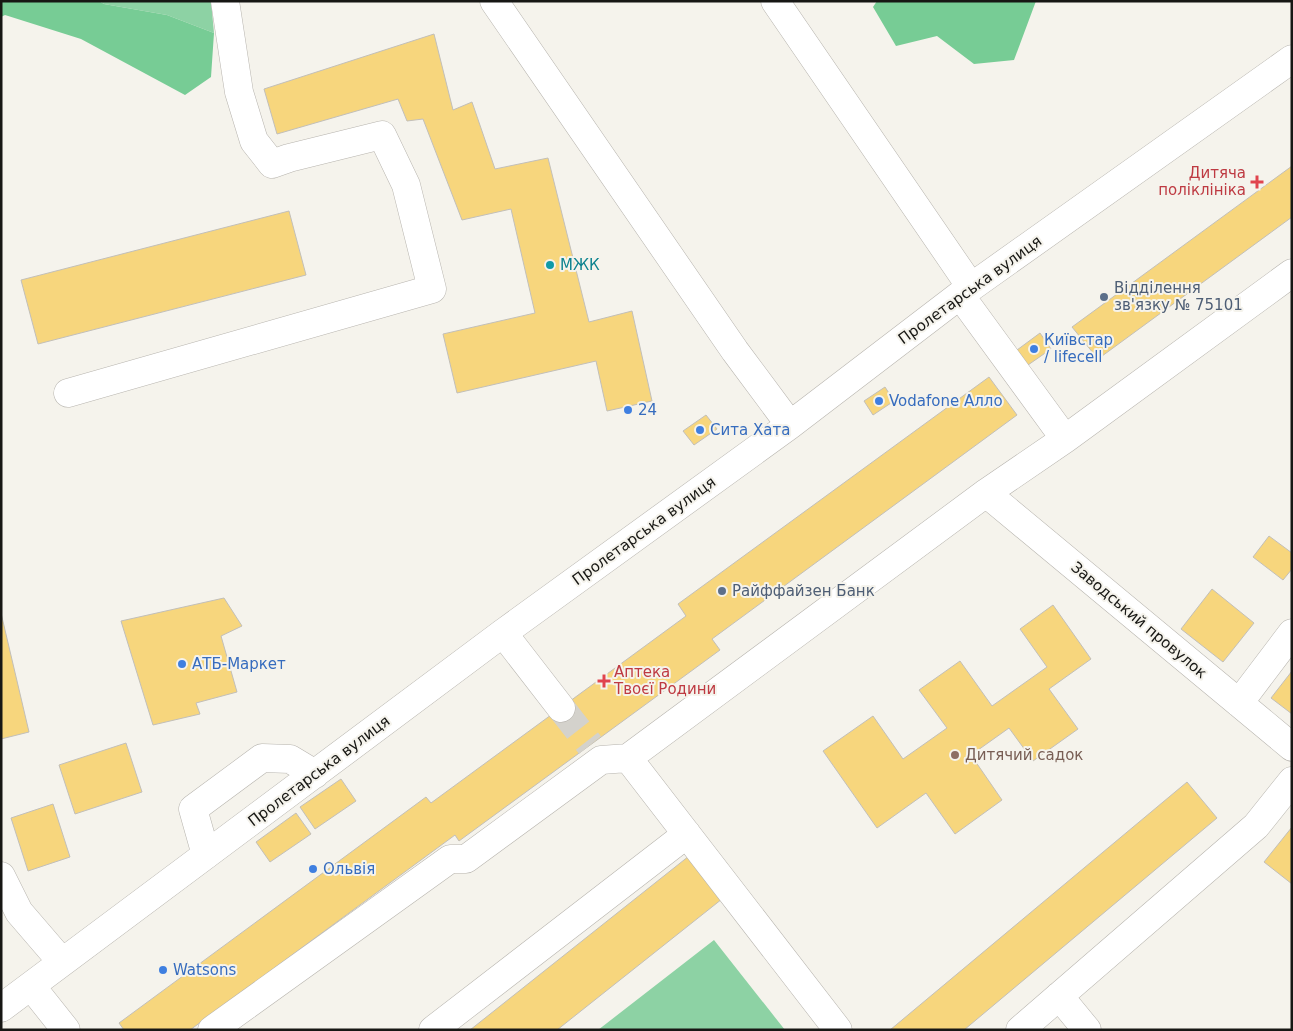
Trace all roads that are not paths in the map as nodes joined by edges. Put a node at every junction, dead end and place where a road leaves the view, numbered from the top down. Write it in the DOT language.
graph roads {
  1 [pos="225,1"];
  2 [pos="494,1"];
  3 [pos="775,1"];
  4 [pos="1292,59"];
  5 [pos="1292,273"];
  6 [pos="965,291"];
  7 [pos="68,393"];
  8 [pos="790,425"];
  9 [pos="1065,439"];
  10 [pos="986,493"];
  11 [pos="503,633"];
  12 [pos="1292,633"];
  13 [pos="1239,703"];
  14 [pos="561,708"];
  15 [pos="1292,747"];
  16 [pos="628,758"];
  17 [pos="315,774"];
  18 [pos="1292,781"];
  19 [pos="687,834"];
  20 [pos="206,855"];
  21 [pos="1,876"];
  22 [pos="62,962"];
  23 [pos="31,986"];
  24 [pos="1059,996"];
  25 [pos="1,1008"];
  26 [pos="66,1030"];
  27 [pos="212,1030"];
  28 [pos="432,1030"];
  29 [pos="838,1030"];
  30 [pos="1020,1030"];
  31 [pos="1086,1030"];
  1 -- 7 [label="street"];
  2 -- 8 [label="street"];
  3 -- 6 [label="street"];
  4 -- 6 [label="street, Пролетарська вулиця"];
  5 -- 9 [label="street"];
  6 -- 8 [label="street, Пролетарська вулиця"];
  6 -- 9 [label="street"];
  8 -- 11 [label="street, Пролетарська вулиця"];
  9 -- 10 [label="street"];
  10 -- 13 [label="street, Заводський провулок"];
  10 -- 16 [label="street"];
  11 -- 14 [label="street"];
  11 -- 17 [label="street, Пролетарська вулиця"];
  12 -- 13 [label="street"];
  13 -- 15 [label="street, Заводський провулок"];
  16 -- 19 [label="street"];
  16 -- 27 [label="street"];
  17 -- 20 [label="street, Пролетарська вулиця"];
  17 -- 20 [label="street"];
  18 -- 24 [label="street"];
  19 -- 28 [label="street"];
  19 -- 29 [label="street"];
  20 -- 22 [label="street, Пролетарська вулиця"];
  21 -- 22 [label="street"];
  22 -- 23 [label="street, Пролетарська вулиця"];
  23 -- 25 [label="street, Пролетарська вулиця"];
  23 -- 26 [label="street"];
  24 -- 30 [label="street"];
  24 -- 31 [label="street"];
}
